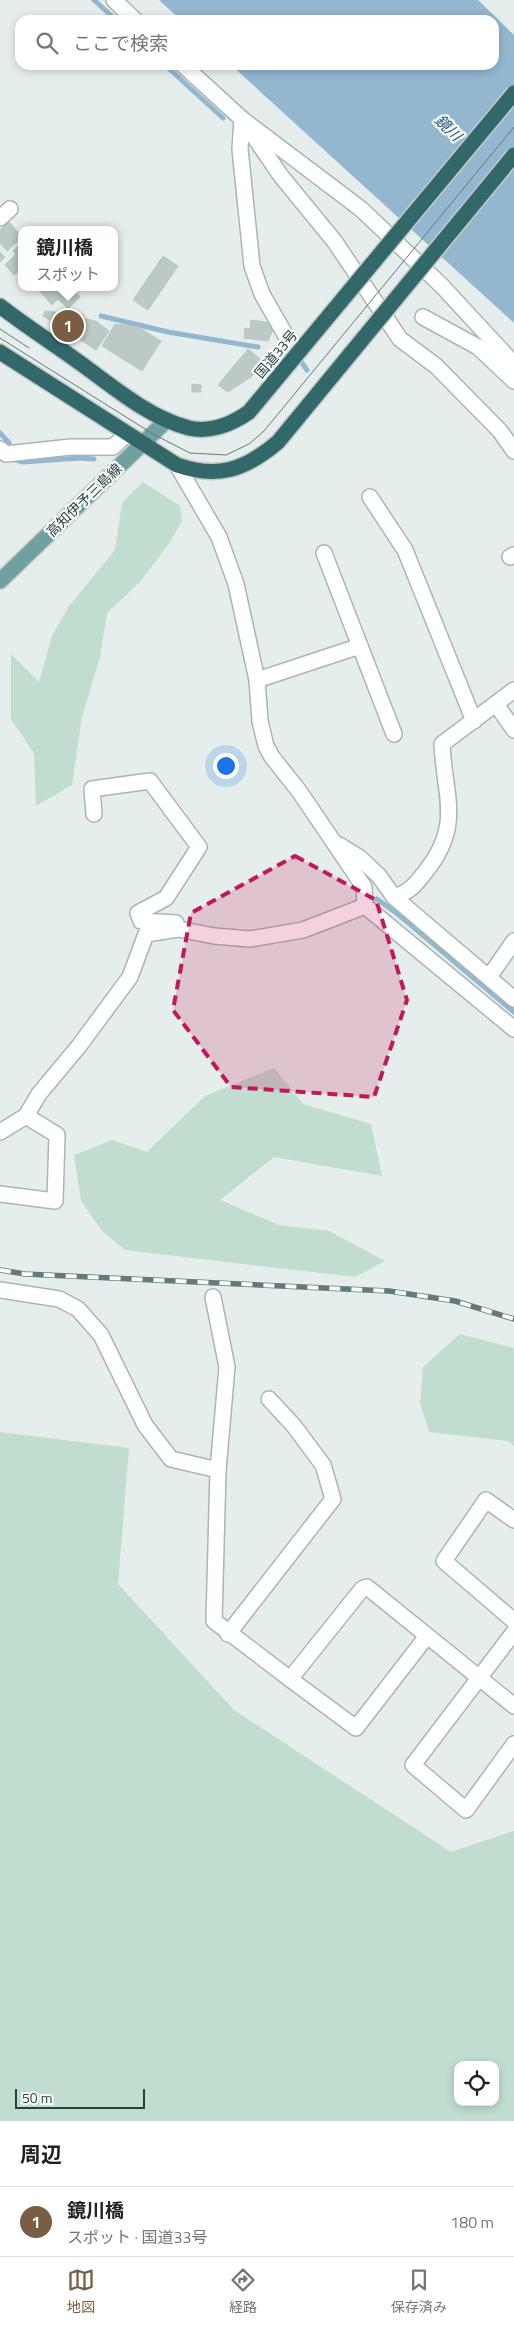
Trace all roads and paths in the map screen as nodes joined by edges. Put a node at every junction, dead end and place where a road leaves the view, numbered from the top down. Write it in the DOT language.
graph roads {
  1 [pos="114,0"];
  2 [pos="130,15"];
  3 [pos="188,70"];
  4 [pos="514,93"];
  5 [pos="242,119"];
  6 [pos="514,155"];
  7 [pos="0,306"];
  8 [pos="423,317"];
  9 [pos="286,336"];
  10 [pos="0,352"];
  11 [pos="514,364"];
  12 [pos="514,381"];
  13 [pos="167,420"];
  14 [pos="127,434"];
  15 [pos="144,443"];
  16 [pos="0,450"];
  17 [pos="514,451"];
  18 [pos="177,465"];
  19 [pos="370,497"];
  20 [pos="324,553"];
  21 [pos="0,581"];
  22 [pos="360,646"];
  23 [pos="257,680"];
  24 [pos="514,690"];
  25 [pos="496,704"];
  26 [pos="474,721"];
  27 [pos="514,730"];
  28 [pos="394,734"];
  29 [pos="94,814"];
  30 [pos="334,842"];
  31 [pos="394,897"];
  32 [pos="365,906"];
  33 [pos="228,937"];
  34 [pos="514,941"];
  35 [pos="489,977"];
  36 [pos="514,999"];
  37 [pos="514,1029"];
  38 [pos="26,1116"];
  39 [pos="0,1132"];
  40 [pos="0,1194"];
  41 [pos="0,1290"];
  42 [pos="213,1297"];
  43 [pos="269,1399"];
  44 [pos="218,1470"];
  45 [pos="514,1520"];
  46 [pos="514,1621"];
  47 [pos="514,1632"];
  48 [pos="228,1634"];
  49 [pos="427,1636"];
  50 [pos="479,1677"];
  51 [pos="290,1679"];
  52 [pos="514,1706"];
  53 [pos="514,1744"];
  1 -- 2 [label="street"];
  3 -- 5 [label="street"];
  4 -- 13 [label="highway, 国道33号, bridge"];
  5 -- 9 [label="street"];
  5 -- 11 [label="street"];
  5 -- 17 [label="street"];
  6 -- 18 [label="highway, bridge"];
  7 -- 13 [label="highway, 国道33号"];
  8 -- 12 [label="street"];
  10 -- 14 [label="highway"];
  13 -- 15 [label="main road, 高知伊予三島線"];
  14 -- 15 [label="highway"];
  14 -- 16 [label="street"];
  15 -- 18 [label="highway"];
  15 -- 21 [label="main road, 高知伊予三島線"];
  18 -- 23 [label="street"];
  19 -- 26 [label="street"];
  20 -- 22 [label="street"];
  22 -- 23 [label="street"];
  22 -- 28 [label="street"];
  23 -- 30 [label="street"];
  24 -- 25 [label="street"];
  25 -- 26 [label="street"];
  25 -- 27 [label="street"];
  26 -- 31 [label="street"];
  29 -- 33 [label="street"];
  30 -- 31 [label="street"];
  30 -- 32 [label="street"];
  31 -- 35 [label="street"];
  32 -- 33 [label="street"];
  32 -- 37 [label="street"];
  33 -- 38 [label="street"];
  34 -- 35 [label="street"];
  35 -- 36 [label="street"];
  38 -- 39 [label="street"];
  38 -- 40 [label="street"];
  41 -- 44 [label="street"];
  42 -- 44 [label="street"];
  43 -- 48 [label="street"];
  44 -- 48 [label="street"];
  45 -- 46 [label="street"];
  47 -- 50 [label="street"];
  48 -- 51 [label="street"];
  49 -- 50 [label="street"];
  49 -- 51 [label="street"];
  49 -- 51 [label="street"];
  50 -- 52 [label="street"];
  50 -- 53 [label="street"];
}
